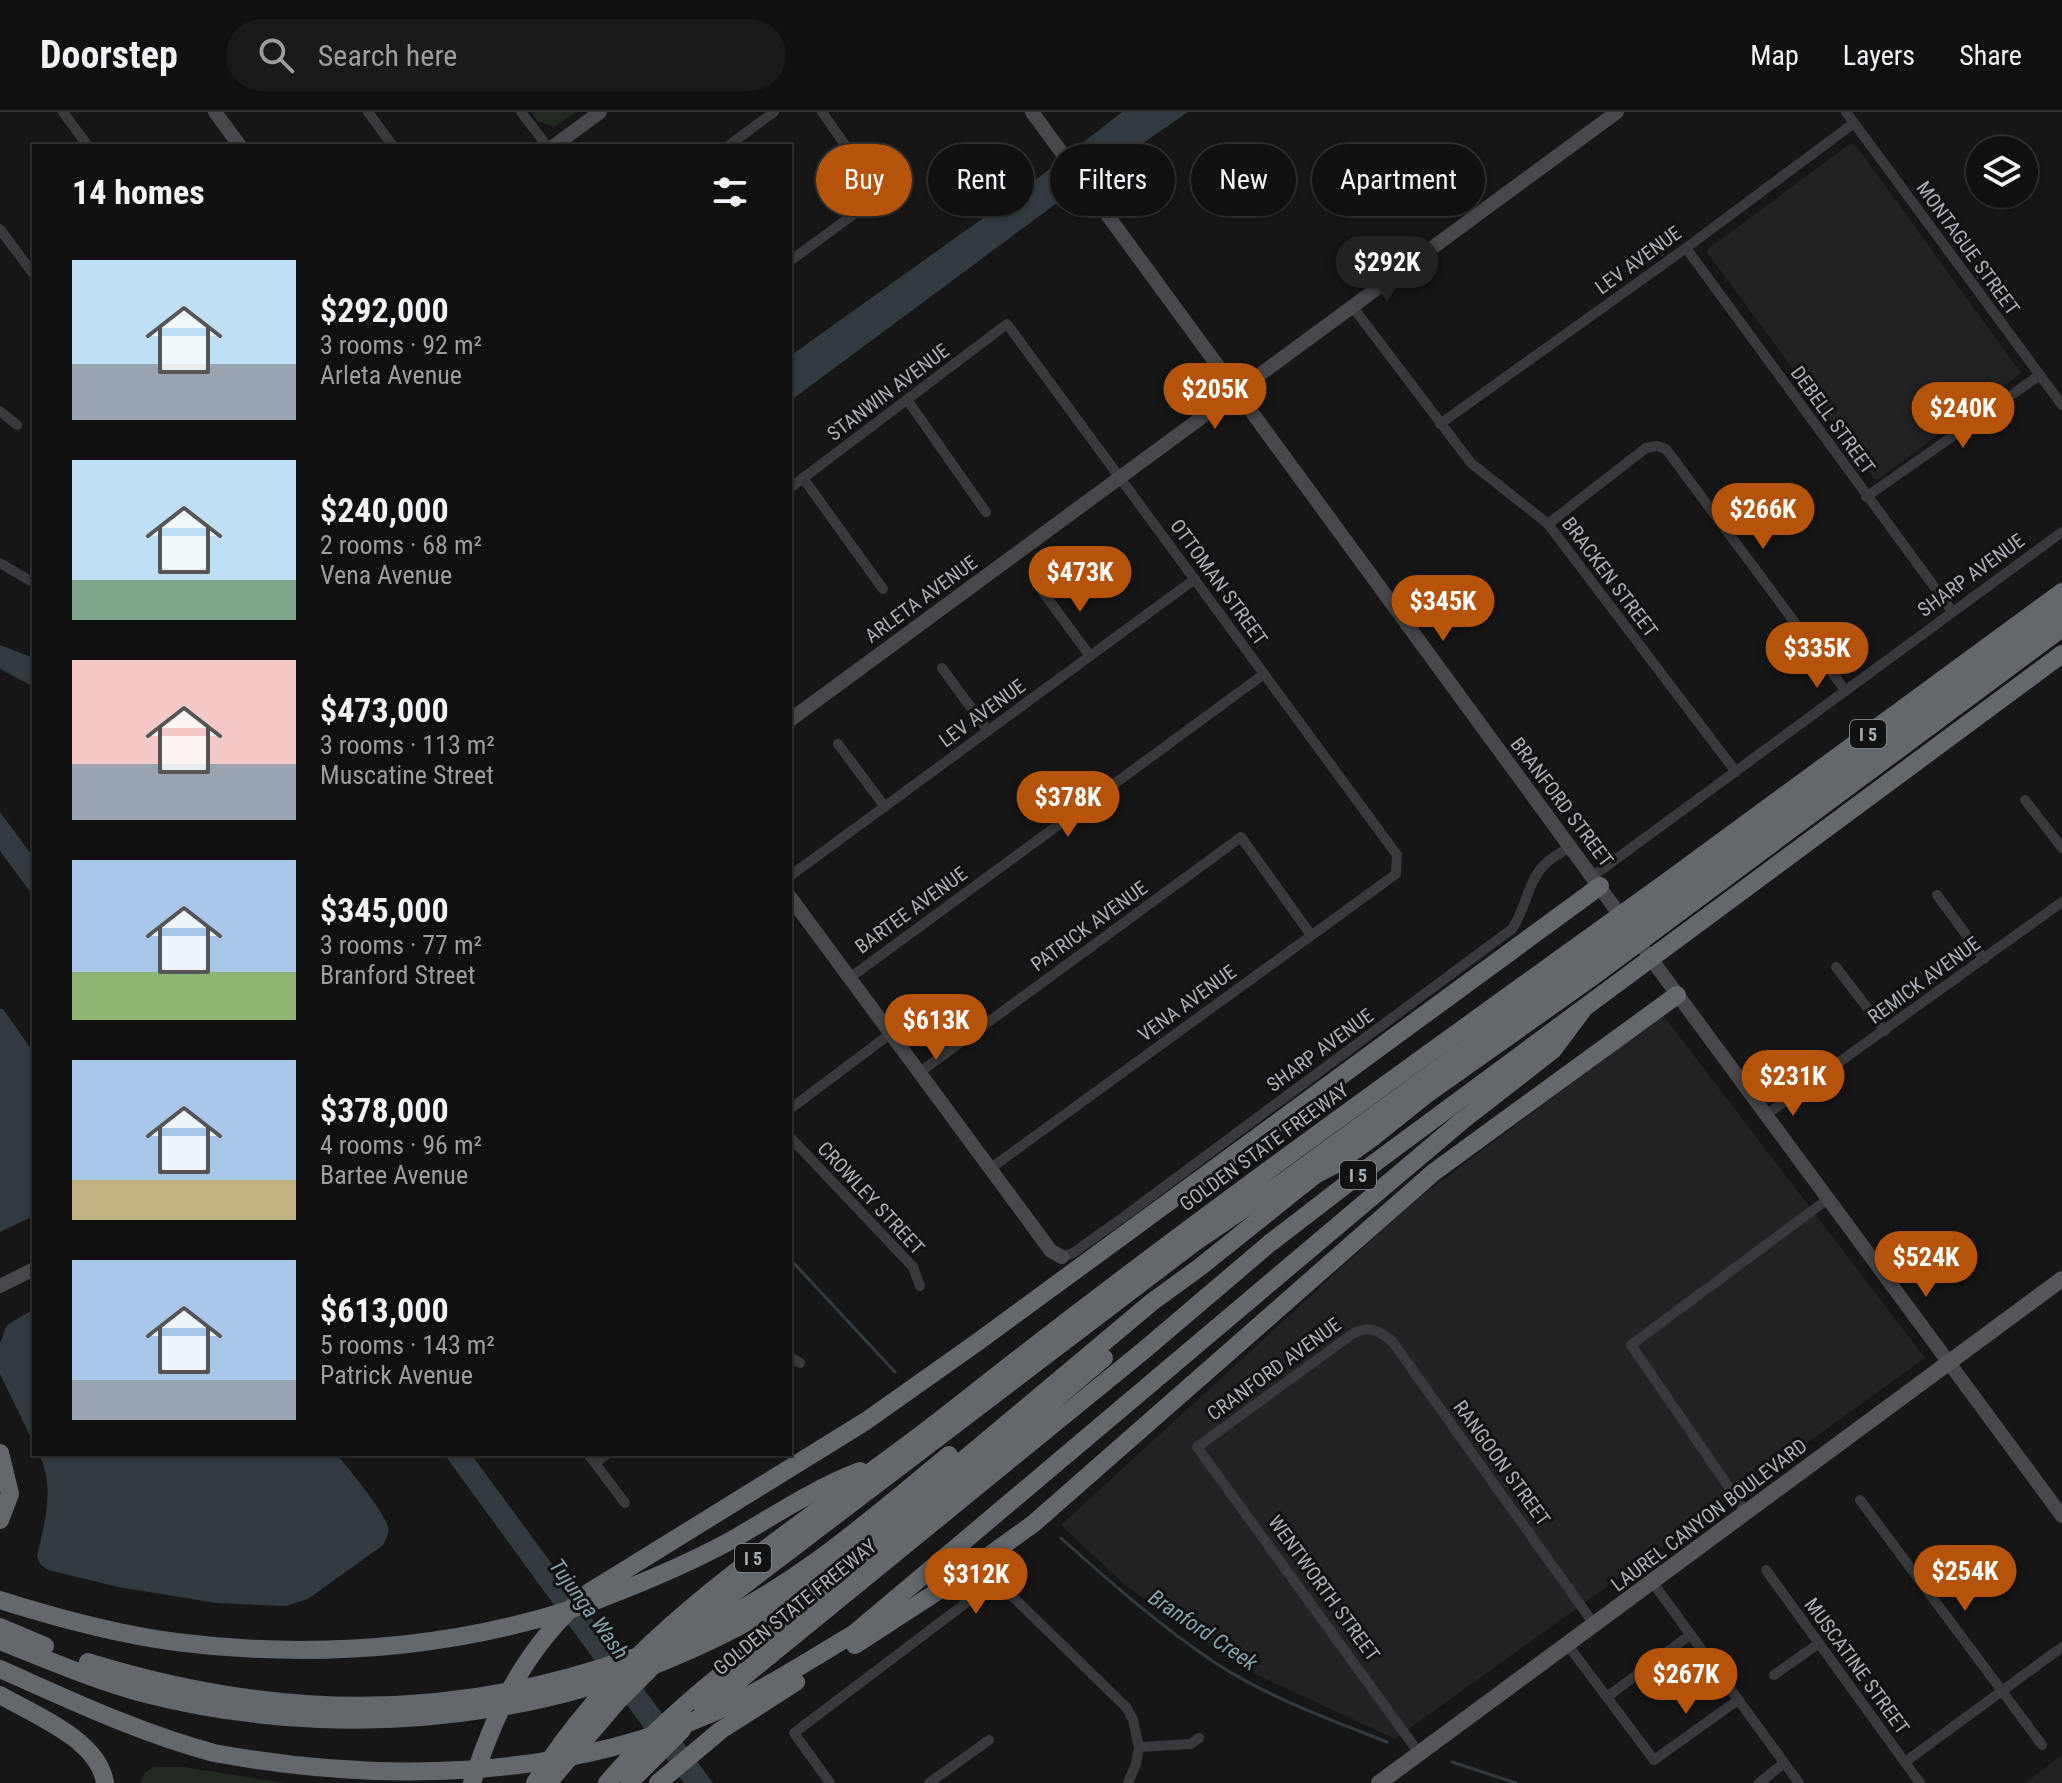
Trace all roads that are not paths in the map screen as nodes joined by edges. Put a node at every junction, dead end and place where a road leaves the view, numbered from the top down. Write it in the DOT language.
graph roads {
  1 [pos="63,112"];
  2 [pos="215,112"];
  3 [pos="368,112"];
  4 [pos="521,112"];
  5 [pos="600,112"];
  6 [pos="774,112"];
  7 [pos="822,112"];
  8 [pos="1032,112"];
  9 [pos="1617,112"];
  10 [pos="1846,112"];
  11 [pos="1854,123"];
  12 [pos="87,144"];
  13 [pos="239,144"];
  14 [pos="392,144"];
  15 [pos="545,144"];
  16 [pos="557,144"];
  17 [pos="731,144"];
  18 [pos="0,229"];
  19 [pos="1686,248"];
  20 [pos="792,260"];
  21 [pos="32,272"];
  22 [pos="1352,306"];
  23 [pos="1007,324"];
  24 [pos="2040,375"];
  25 [pos="1236,392"];
  26 [pos="908,401"];
  27 [pos="2062,405"];
  28 [pos="0,411"];
  29 [pos="1440,424"];
  30 [pos="17,425"];
  31 [pos="1120,477"];
  32 [pos="803,478"];
  33 [pos="792,486"];
  34 [pos="1866,497"];
  35 [pos="986,512"];
  36 [pos="1548,524"];
  37 [pos="2062,532"];
  38 [pos="0,563"];
  39 [pos="1195,579"];
  40 [pos="32,582"];
  41 [pos="883,589"];
  42 [pos="1043,592"];
  43 [pos="2062,592"];
  44 [pos="1952,611"];
  45 [pos="2062,612"];
  46 [pos="2062,628"];
  47 [pos="2062,654"];
  48 [pos="1090,656"];
  49 [pos="942,668"];
  50 [pos="1264,674"];
  51 [pos="1845,690"];
  52 [pos="792,719"];
  53 [pos="988,731"];
  54 [pos="838,744"];
  55 [pos="1736,772"];
  56 [pos="2025,800"];
  57 [pos="885,807"];
  58 [pos="1571,846"];
  59 [pos="2062,848"];
  60 [pos="1398,863"];
  61 [pos="792,875"];
  62 [pos="1597,881"];
  63 [pos="1679,882"];
  64 [pos="1937,895"];
  65 [pos="792,900"];
  66 [pos="2062,902"];
  67 [pos="1311,935"];
  68 [pos="1603,947"];
  69 [pos="1984,959"];
  70 [pos="1836,967"];
  71 [pos="851,977"];
  72 [pos="1677,995"];
  73 [pos="1582,1011"];
  74 [pos="1885,1031"];
  75 [pos="890,1034"];
  76 [pos="920,1072"];
  77 [pos="792,1108"];
  78 [pos="1767,1114"];
  79 [pos="792,1139"];
  80 [pos="1336,1164"];
  81 [pos="991,1168"];
  82 [pos="1828,1199"];
  83 [pos="1229,1219"];
  84 [pos="1062,1257"];
  85 [pos="32,1270"];
  86 [pos="2062,1279"];
  87 [pos="0,1286"];
  88 [pos="920,1286"];
  89 [pos="1374,1329"];
  90 [pos="1951,1362"];
  91 [pos="1197,1447"];
  92 [pos="0,1453"];
  93 [pos="591,1459"];
  94 [pos="881,1463"];
  95 [pos="1860,1500"];
  96 [pos="625,1503"];
  97 [pos="1746,1512"];
  98 [pos="2062,1516"];
  99 [pos="0,1520"];
  100 [pos="1766,1570"];
  101 [pos="1653,1583"];
  102 [pos="0,1600"];
  103 [pos="1594,1624"];
  104 [pos="0,1627"];
  105 [pos="1690,1635"];
  106 [pos="0,1641"];
  107 [pos="1567,1644"];
  108 [pos="1818,1644"];
  109 [pos="682,1645"];
  110 [pos="2062,1647"];
  111 [pos="639,1668"];
  112 [pos="0,1669"];
  113 [pos="1774,1675"];
  114 [pos="2001,1689"];
  115 [pos="0,1695"];
  116 [pos="611,1695"];
  117 [pos="1607,1697"];
  118 [pos="1738,1700"];
  119 [pos="444,1709"];
  120 [pos="691,1710"];
  121 [pos="1199,1738"];
  122 [pos="989,1740"];
  123 [pos="2042,1745"];
  124 [pos="1139,1747"];
  125 [pos="1419,1753"];
  126 [pos="639,1759"];
  127 [pos="1905,1762"];
  128 [pos="1784,1763"];
  129 [pos="659,1782"];
  130 [pos="105,1783"];
  131 [pos="472,1783"];
  132 [pos="535,1783"];
  133 [pos="548,1783"];
  134 [pos="607,1783"];
  135 [pos="629,1783"];
  136 [pos="830,1783"];
  137 [pos="929,1783"];
  138 [pos="1128,1783"];
  139 [pos="1379,1783"];
  140 [pos="1759,1783"];
  141 [pos="1799,1783"];
  142 [pos="1920,1783"];
  1 -- 12 [label="street"];
  2 -- 13 [label="main road"];
  3 -- 14 [label="street"];
  4 -- 15 [label="street"];
  5 -- 16 [label="main road"];
  6 -- 17 [label="street"];
  7 -- 20 [label="street"];
  8 -- 25 [label="main road, BRANFORD STREET"];
  9 -- 22 [label="main road, ARLETA AVENUE"];
  10 -- 11 [label="street, MONTAGUE STREET"];
  11 -- 19 [label="street, LEV AVENUE"];
  11 -- 24 [label="street, MONTAGUE STREET"];
  18 -- 21 [label="street"];
  19 -- 29 [label="street, LEV AVENUE"];
  19 -- 34 [label="street, DEBELL STREET"];
  22 -- 25 [label="main road, ARLETA AVENUE"];
  22 -- 29 [label="street, BRACKEN STREET"];
  23 -- 26 [label="street, STANWIN AVENUE"];
  23 -- 31 [label="street, OTTOMAN STREET"];
  24 -- 27 [label="street, MONTAGUE STREET"];
  24 -- 34 [label="street"];
  25 -- 31 [label="main road, ARLETA AVENUE"];
  25 -- 58 [label="main road, BRANFORD STREET"];
  26 -- 32 [label="street, STANWIN AVENUE"];
  26 -- 35 [label="street"];
  28 -- 30 [label="street"];
  29 -- 36 [label="street, BRACKEN STREET"];
  31 -- 39 [label="street, OTTOMAN STREET"];
  31 -- 52 [label="main road, ARLETA AVENUE"];
  32 -- 33 [label="street, STANWIN AVENUE"];
  32 -- 41 [label="street"];
  34 -- 44 [label="street, DEBELL STREET"];
  36 -- 51 [label="street"];
  36 -- 55 [label="street, BRACKEN STREET"];
  37 -- 44 [label="street, SHARP AVENUE"];
  38 -- 40 [label="street"];
  39 -- 48 [label="street, LEV AVENUE"];
  39 -- 50 [label="street, OTTOMAN STREET"];
  42 -- 48 [label="street"];
  43 -- 63 [label="highway, GOLDEN STATE FREEWAY / I 5"];
  44 -- 51 [label="street, SHARP AVENUE"];
  45 -- 63 [label="highway"];
  46 -- 68 [label="highway"];
  47 -- 73 [label="highway, GOLDEN STATE FREEWAY / I 5"];
  48 -- 53 [label="street, LEV AVENUE"];
  49 -- 53 [label="street"];
  50 -- 60 [label="street, OTTOMAN STREET"];
  50 -- 71 [label="street, BARTEE AVENUE"];
  51 -- 55 [label="street, SHARP AVENUE"];
  53 -- 57 [label="street, LEV AVENUE"];
  54 -- 57 [label="street"];
  55 -- 62 [label="street, SHARP AVENUE"];
  56 -- 59 [label="street"];
  57 -- 61 [label="street, LEV AVENUE"];
  58 -- 62 [label="main road, BRANFORD STREET"];
  58 -- 84 [label="street, SHARP AVENUE"];
  60 -- 67 [label="street, VENA AVENUE"];
  62 -- 72 [label="main road, BRANFORD STREET"];
  62 -- 131 [label="highway"];
  63 -- 68 [label="highway, GOLDEN STATE FREEWAY / I 5"];
  64 -- 69 [label="street"];
  65 -- 71 [label="main road"];
  66 -- 69 [label="street, REMICK AVENUE"];
  67 -- 76 [label="street, PATRICK AVENUE"];
  67 -- 81 [label="street, VENA AVENUE"];
  68 -- 80 [label="highway"];
  68 -- 83 [label="highway"];
  68 -- 94 [label="highway, GOLDEN STATE FREEWAY / I 5"];
  69 -- 74 [label="street, REMICK AVENUE"];
  70 -- 74 [label="street"];
  71 -- 75 [label="main road"];
  72 -- 78 [label="main road, BRANFORD STREET"];
  72 -- 129 [label="highway"];
  73 -- 112 [label="highway"];
  73 -- 120 [label="highway, GOLDEN STATE FREEWAY / I 5"];
  74 -- 78 [label="street, REMICK AVENUE"];
  75 -- 76 [label="main road"];
  75 -- 77 [label="street"];
  76 -- 81 [label="main road"];
  78 -- 82 [label="main road, BRANFORD STREET"];
  79 -- 88 [label="street, CROWLEY STREET"];
  80 -- 109 [label="highway"];
  80 -- 120 [label="highway"];
  81 -- 84 [label="main road"];
  82 -- 90 [label="main road, BRANFORD STREET"];
  82 -- 97 [label="street"];
  83 -- 109 [label="highway"];
  83 -- 111 [label="highway"];
  85 -- 87 [label="main road"];
  86 -- 90 [label="main road, LAUREL CANYON BOULEVARD"];
  89 -- 91 [label="street, CRANFORD AVENUE"];
  89 -- 103 [label="street, RANGOON STREET"];
  90 -- 97 [label="main road, LAUREL CANYON BOULEVARD"];
  90 -- 98 [label="main road, BRANFORD STREET"];
  91 -- 125 [label="street, WENTWORTH STREET"];
  92 -- 99 [label="highway"];
  93 -- 96 [label="street"];
  94 -- 102 [label="highway"];
  94 -- 111 [label="highway, GOLDEN STATE FREEWAY / I 5"];
  95 -- 114 [label="street"];
  97 -- 101 [label="main road, LAUREL CANYON BOULEVARD"];
  100 -- 108 [label="street, MUSCATINE STREET"];
  101 -- 103 [label="main road, LAUREL CANYON BOULEVARD"];
  101 -- 105 [label="street"];
  103 -- 107 [label="main road, LAUREL CANYON BOULEVARD"];
  104 -- 119 [label="highway"];
  105 -- 117 [label="street"];
  105 -- 118 [label="street"];
  106 -- 119 [label="highway"];
  107 -- 117 [label="street"];
  107 -- 125 [label="main road, LAUREL CANYON BOULEVARD"];
  108 -- 113 [label="street"];
  108 -- 127 [label="street, MUSCATINE STREET"];
  109 -- 119 [label="highway"];
  110 -- 114 [label="street"];
  111 -- 116 [label="highway, GOLDEN STATE FREEWAY / I 5"];
  114 -- 123 [label="street"];
  114 -- 127 [label="street"];
  115 -- 130 [label="highway"];
  116 -- 132 [label="highway, GOLDEN STATE FREEWAY / I 5"];
  116 -- 133 [label="highway"];
  117 -- 118 [label="street"];
  118 -- 128 [label="street"];
  120 -- 126 [label="highway, GOLDEN STATE FREEWAY / I 5"];
  121 -- 124 [label="street"];
  122 -- 137 [label="street"];
  124 -- 136 [label="street"];
  124 -- 138 [label="street"];
  125 -- 139 [label="main road, LAUREL CANYON BOULEVARD"];
  126 -- 134 [label="highway"];
  126 -- 135 [label="highway, GOLDEN STATE FREEWAY / I 5"];
  127 -- 142 [label="street, MUSCATINE STREET"];
  128 -- 140 [label="street"];
  128 -- 141 [label="street"];
}
